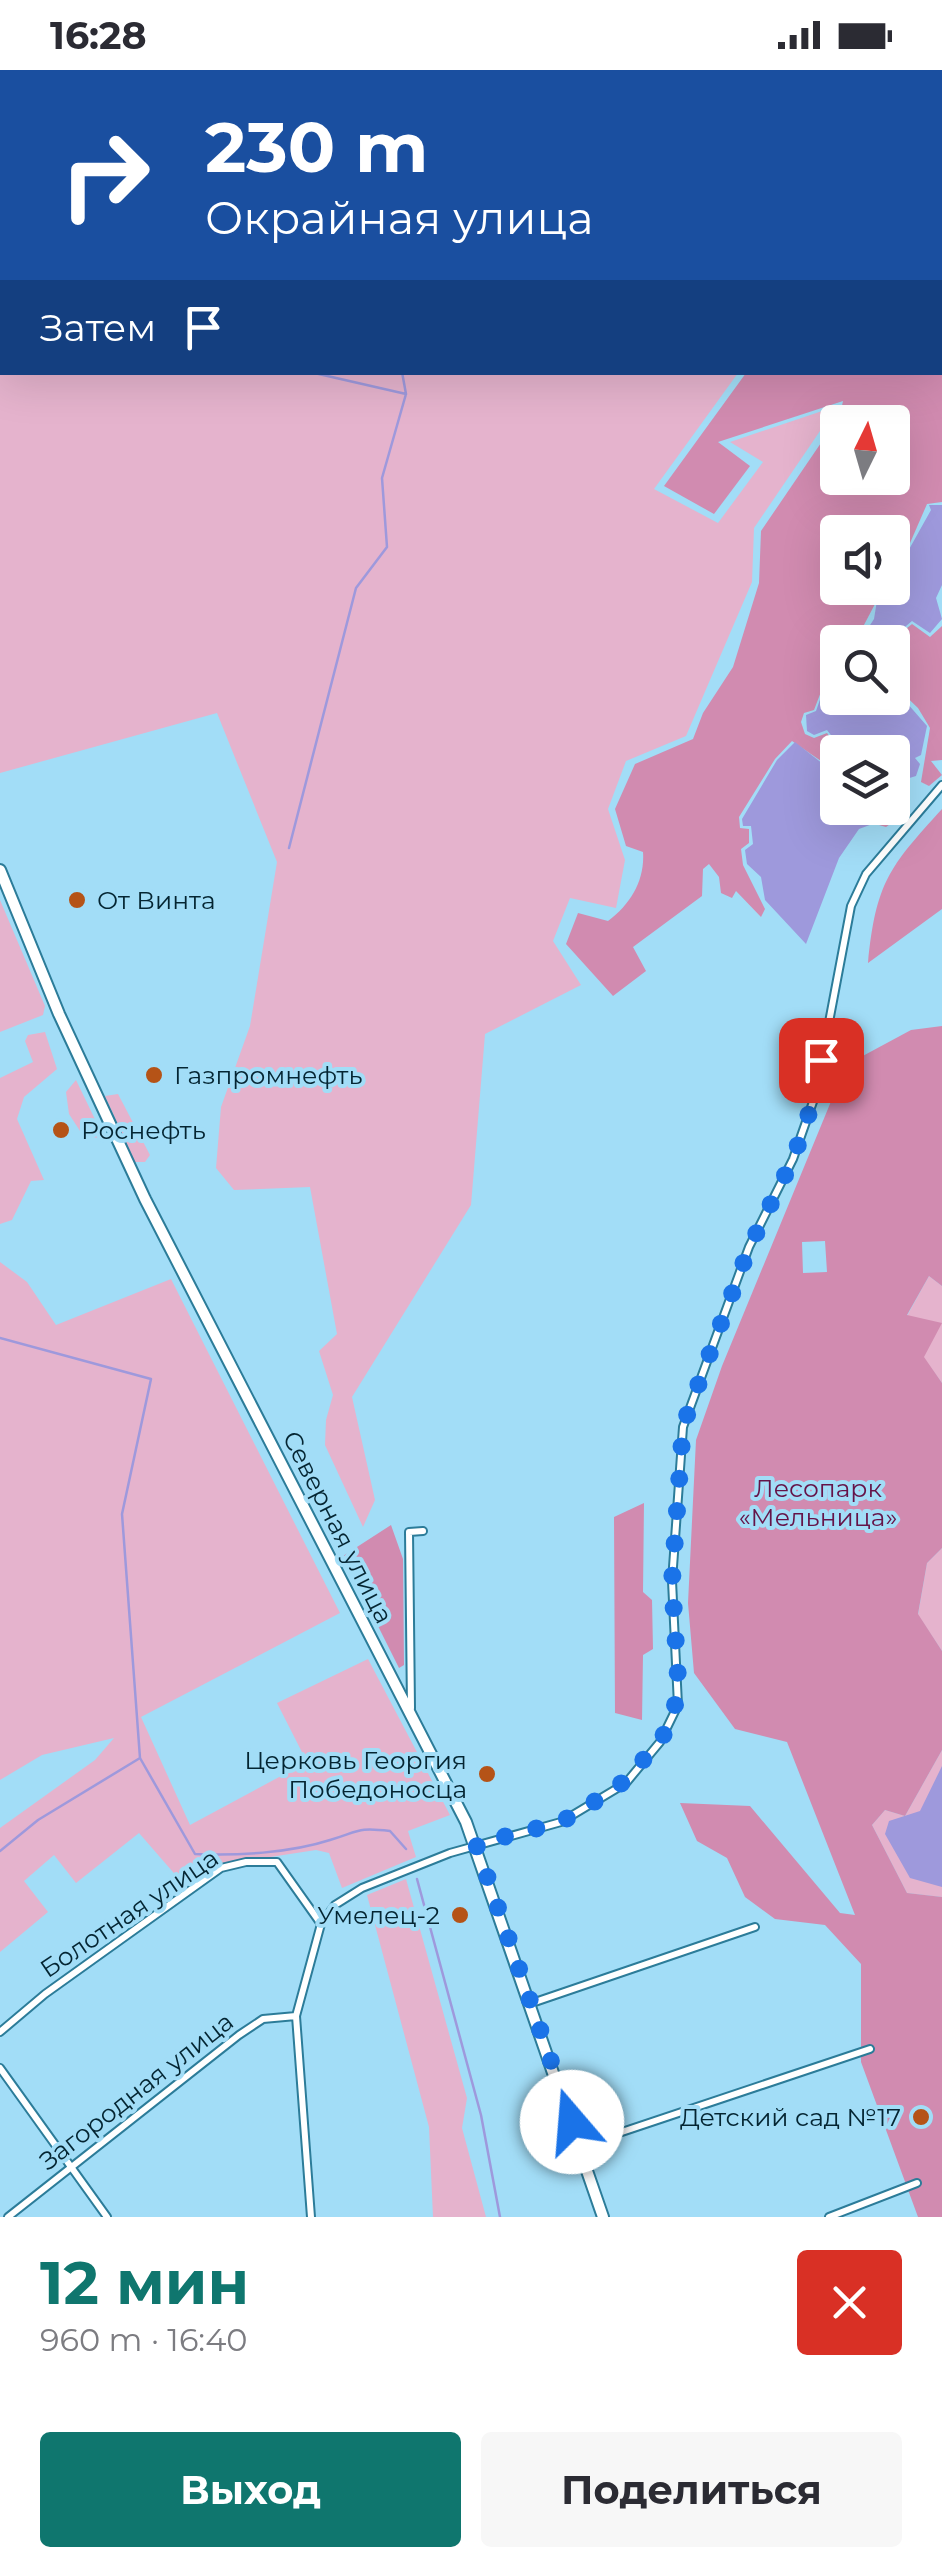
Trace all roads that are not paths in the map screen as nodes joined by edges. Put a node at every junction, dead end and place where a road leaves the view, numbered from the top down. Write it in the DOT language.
graph roads {
  1 [pos="942,785"];
  2 [pos="0,870"];
  3 [pos="423,1531"];
  4 [pos="411,1715"];
  5 [pos="476,1844"];
  6 [pos="321,1924"];
  7 [pos="755,1927"];
  8 [pos="532,2003"];
  9 [pos="296,2016"];
  10 [pos="0,2032"];
  11 [pos="870,2050"];
  12 [pos="0,2068"];
  13 [pos="580,2146"];
  14 [pos="72,2164"];
  15 [pos="916,2183"];
  16 [pos="310,2213"];
  17 [pos="301,2215"];
  18 [pos="8,2217"];
  19 [pos="107,2217"];
  20 [pos="603,2217"];
  21 [pos="829,2217"];
  1 -- 5 [label="street"];
  2 -- 4 [label="main road, Северная улица"];
  3 -- 4 [label="street"];
  4 -- 5 [label="main road, Северная улица"];
  5 -- 6 [label="street"];
  5 -- 8 [label="main road, Северная улица"];
  6 -- 9 [label="street"];
  6 -- 10 [label="street, Болотная улица"];
  7 -- 8 [label="street"];
  8 -- 13 [label="main road, Северная улица"];
  9 -- 14 [label="street, Загородная улица"];
  9 -- 16 [label="street"];
  11 -- 13 [label="street"];
  12 -- 14 [label="street"];
  13 -- 20 [label="main road, Северная улица"];
  14 -- 18 [label="street, Загородная улица"];
  14 -- 19 [label="street"];
  15 -- 21 [label="street"];
  16 -- 17 [label="street"];
}
